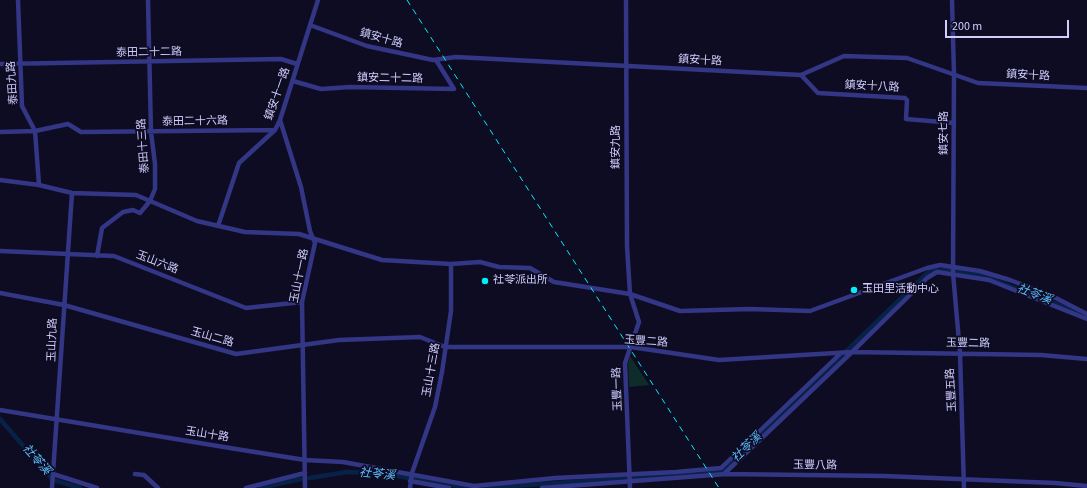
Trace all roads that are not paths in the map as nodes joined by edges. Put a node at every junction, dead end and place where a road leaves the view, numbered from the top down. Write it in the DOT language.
graph roads {
  1 [pos="18,0"];
  2 [pos="148,0"];
  3 [pos="318,0"];
  4 [pos="626,0"];
  5 [pos="952,0"];
  6 [pos="310,24"];
  7 [pos="436,60"];
  8 [pos="149,62"];
  9 [pos="0,64"];
  10 [pos="20,64"];
  11 [pos="297,64"];
  12 [pos="626,67"];
  13 [pos="954,74"];
  14 [pos="801,75"];
  15 [pos="293,81"];
  16 [pos="1087,88"];
  17 [pos="280,120"];
  18 [pos="954,123"];
  19 [pos="275,130"];
  20 [pos="36,131"];
  21 [pos="0,132"];
  22 [pos="151,132"];
  23 [pos="0,180"];
  24 [pos="39,185"];
  25 [pos="72,192"];
  26 [pos="150,201"];
  27 [pos="218,226"];
  28 [pos="314,238"];
  29 [pos="0,250"];
  30 [pos="67,254"];
  31 [pos="97,256"];
  32 [pos="451,264"];
  33 [pos="953,267"];
  34 [pos="953,274"];
  35 [pos="0,293"];
  36 [pos="630,294"];
  37 [pos="302,302"];
  38 [pos="64,305"];
  39 [pos="1087,314"];
  40 [pos="1087,319"];
  41 [pos="304,344"];
  42 [pos="445,347"];
  43 [pos="631,347"];
  44 [pos="846,352"];
  45 [pos="960,353"];
  46 [pos="1087,359"];
  47 [pos="0,410"];
  48 [pos="57,420"];
  49 [pos="305,460"];
  50 [pos="723,471"];
  51 [pos="305,473"];
  52 [pos="53,474"];
  53 [pos="135,474"];
  54 [pos="411,477"];
  55 [pos="629,478"];
  56 [pos="964,479"];
  57 [pos="1087,486"];
  58 [pos="52,488"];
  59 [pos="97,488"];
  60 [pos="158,488"];
  61 [pos="246,488"];
  62 [pos="305,488"];
  63 [pos="410,488"];
  64 [pos="450,488"];
  65 [pos="542,488"];
  66 [pos="630,488"];
  67 [pos="964,488"];
  1 -- 10 [label="street, 泰田九路"];
  2 -- 8 [label="street, 泰田十三路"];
  3 -- 6 [label="street, 鎮安十一路"];
  4 -- 12 [label="street, 鎮安九路"];
  5 -- 13 [label="street, 鎮安七路"];
  6 -- 7 [label="street, 鎮安十路"];
  6 -- 11 [label="street, 鎮安十一路"];
  7 -- 12 [label="street, 鎮安十路"];
  7 -- 15 [label="street, 鎮安二十二路"];
  8 -- 10 [label="street, 泰田二十二路"];
  8 -- 11 [label="street, 泰田二十二路"];
  8 -- 22 [label="street, 泰田十三路"];
  9 -- 10 [label="street, 泰田二十二路"];
  10 -- 20 [label="street, 泰田九路"];
  11 -- 15 [label="street, 鎮安十一路"];
  12 -- 14 [label="street, 鎮安十路"];
  12 -- 36 [label="street, 鎮安九路"];
  13 -- 14 [label="street, 鎮安十路"];
  13 -- 16 [label="street, 鎮安十路"];
  13 -- 18 [label="street, 鎮安七路"];
  14 -- 18 [label="street, 鎮安十八路"];
  15 -- 17 [label="street, 鎮安十一路"];
  17 -- 19 [label="street, 鎮安十一路"];
  17 -- 28 [label="street, 玉山十一路"];
  18 -- 33 [label="street, 鎮安七路"];
  19 -- 22 [label="street, 泰田二十六路"];
  19 -- 27 [label="street, 鎮安十一路"];
  20 -- 21 [label="street, 泰田二十六路"];
  20 -- 22 [label="street, 泰田二十六路"];
  20 -- 24 [label="street, 泰田九路"];
  22 -- 26 [label="street, 泰田十三路"];
  23 -- 24 [label="street"];
  24 -- 25 [label="street"];
  25 -- 26 [label="street"];
  25 -- 30 [label="street, 玉山九路"];
  26 -- 27 [label="street"];
  26 -- 31 [label="street"];
  27 -- 28 [label="street"];
  28 -- 32 [label="street"];
  28 -- 37 [label="street, 玉山十一路"];
  29 -- 30 [label="street, 玉山六路"];
  30 -- 31 [label="street, 玉山六路"];
  30 -- 38 [label="street, 玉山九路"];
  31 -- 37 [label="street, 玉山六路"];
  32 -- 36 [label="street"];
  32 -- 42 [label="street, 玉山十三路"];
  33 -- 34 [label="street, 玉豐五路"];
  33 -- 36 [label="street"];
  33 -- 39 [label="street"];
  34 -- 40 [label="street"];
  34 -- 44 [label="street"];
  34 -- 45 [label="street, 玉豐五路"];
  35 -- 38 [label="street, 玉山二路"];
  36 -- 43 [label="street, 玉豐一路"];
  37 -- 41 [label="street, 玉山十一路"];
  38 -- 41 [label="street, 玉山二路"];
  38 -- 48 [label="street, 玉山九路"];
  41 -- 42 [label="street, 玉山二路"];
  41 -- 49 [label="street, 玉山十一路"];
  42 -- 43 [label="street, 玉豐二路"];
  42 -- 54 [label="street, 玉山十三路"];
  43 -- 44 [label="street, 玉豐二路"];
  43 -- 55 [label="street, 玉豐一路"];
  44 -- 45 [label="street, 玉豐二路"];
  44 -- 50 [label="street"];
  44 -- 50 [label="street"];
  45 -- 46 [label="street, 玉豐二路"];
  45 -- 56 [label="street, 玉豐五路"];
  47 -- 48 [label="street, 玉山十路"];
  48 -- 49 [label="street, 玉山十路"];
  48 -- 52 [label="street, 玉山九路"];
  49 -- 51 [label="street, 玉山十一路"];
  49 -- 54 [label="street, 玉山十路"];
  50 -- 55 [label="street, 玉豐八路"];
  50 -- 56 [label="street, 玉豐八路"];
  51 -- 61 [label="street"];
  51 -- 62 [label="street, 玉山十一路"];
  52 -- 58 [label="street, 玉山九路"];
  52 -- 59 [label="street"];
  53 -- 60 [label="street"];
  54 -- 55 [label="street"];
  54 -- 63 [label="street, 玉山十三路"];
  54 -- 64 [label="street"];
  55 -- 65 [label="street, 玉豐八路"];
  55 -- 66 [label="street, 玉豐一路"];
  56 -- 57 [label="street, 玉豐八路"];
  56 -- 67 [label="street, 玉豐五路"];
}
